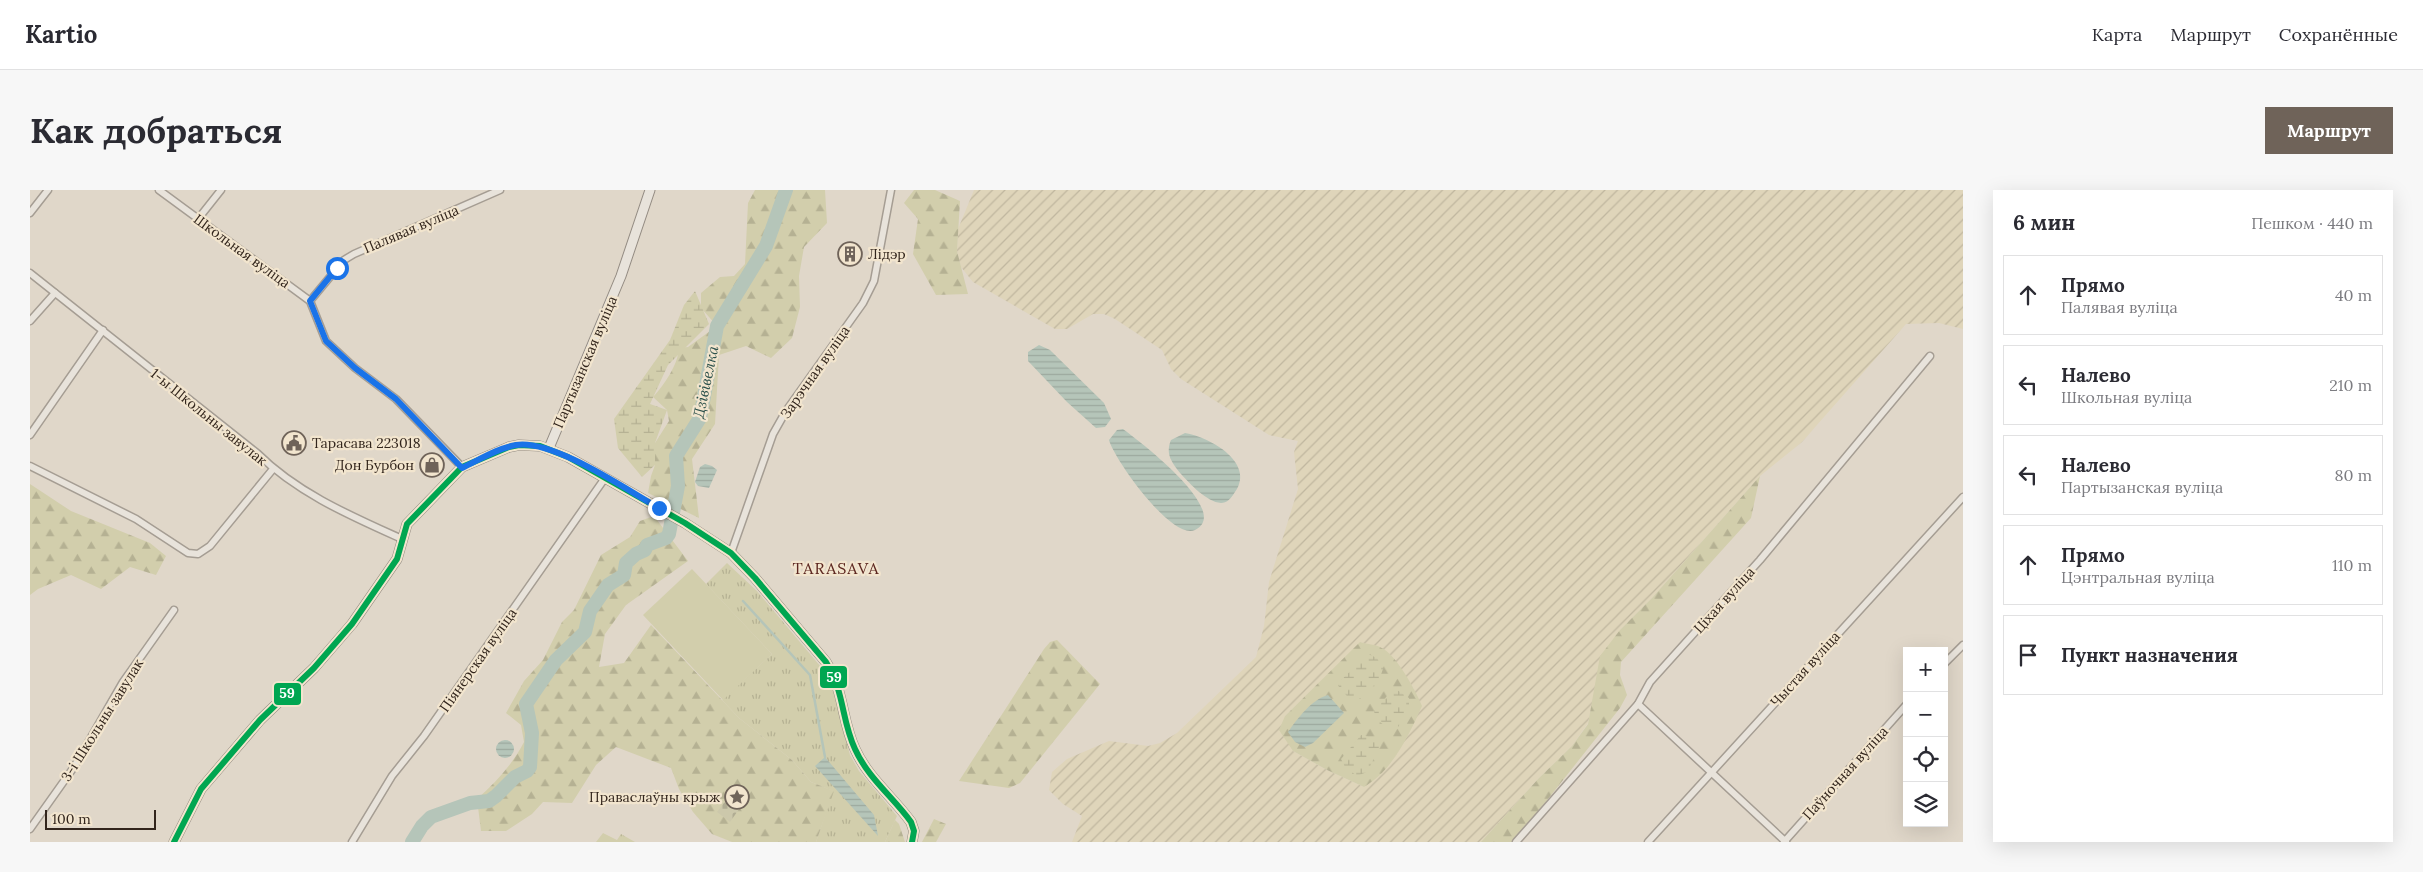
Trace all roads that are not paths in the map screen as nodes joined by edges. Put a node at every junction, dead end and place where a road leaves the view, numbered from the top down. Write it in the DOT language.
graph roads {
  1 [pos="48,190"];
  2 [pos="159,190"];
  3 [pos="221,190"];
  4 [pos="500,190"];
  5 [pos="650,190"];
  6 [pos="891,190"];
  7 [pos="30,213"];
  8 [pos="198,219"];
  9 [pos="30,273"];
  10 [pos="55,293"];
  11 [pos="310,301"];
  12 [pos="30,322"];
  13 [pos="103,330"];
  14 [pos="1930,356"];
  15 [pos="30,435"];
  16 [pos="548,448"];
  17 [pos="30,466"];
  18 [pos="462,468"];
  19 [pos="273,469"];
  20 [pos="606,478"];
  21 [pos="1963,497"];
  22 [pos="402,539"];
  23 [pos="731,553"];
  24 [pos="174,610"];
  25 [pos="1963,644"];
  26 [pos="1948,660"];
  27 [pos="1638,704"];
  28 [pos="1903,709"];
  29 [pos="1711,772"];
  30 [pos="30,829"];
  31 [pos="174,842"];
  32 [pos="352,842"];
  33 [pos="912,842"];
  34 [pos="1516,842"];
  35 [pos="1648,842"];
  36 [pos="1785,842"];
  1 -- 7 [label="street"];
  2 -- 8 [label="street, Школьная вуліца"];
  3 -- 8 [label="street"];
  4 -- 11 [label="street, Палявая вуліца"];
  5 -- 16 [label="street, Партызанская вуліца"];
  6 -- 23 [label="street, Зарэчная вуліца"];
  8 -- 11 [label="street, Школьная вуліца"];
  9 -- 10 [label="street, 1-ы Школьны завулак"];
  10 -- 12 [label="street"];
  10 -- 13 [label="street, 1-ы Школьны завулак"];
  11 -- 18 [label="street"];
  13 -- 15 [label="street"];
  13 -- 19 [label="street, 1-ы Школьны завулак"];
  14 -- 27 [label="street, Ціхая вуліца"];
  16 -- 18 [label="street"];
  16 -- 20 [label="street"];
  17 -- 19 [label="street"];
  18 -- 22 [label="street"];
  19 -- 22 [label="street, 1-ы Школьны завулак"];
  20 -- 23 [label="street"];
  20 -- 32 [label="street, Піянерская вуліца"];
  21 -- 29 [label="street, Чыстая вуліца"];
  22 -- 31 [label="street"];
  23 -- 33 [label="street"];
  24 -- 30 [label="street, 3-і Школьны завулак"];
  25 -- 26 [label="street"];
  27 -- 29 [label="street"];
  27 -- 34 [label="street, Ціхая вуліца"];
  28 -- 36 [label="street, Паўночная вуліца"];
  29 -- 35 [label="street, Чыстая вуліца"];
  29 -- 36 [label="street"];
}
